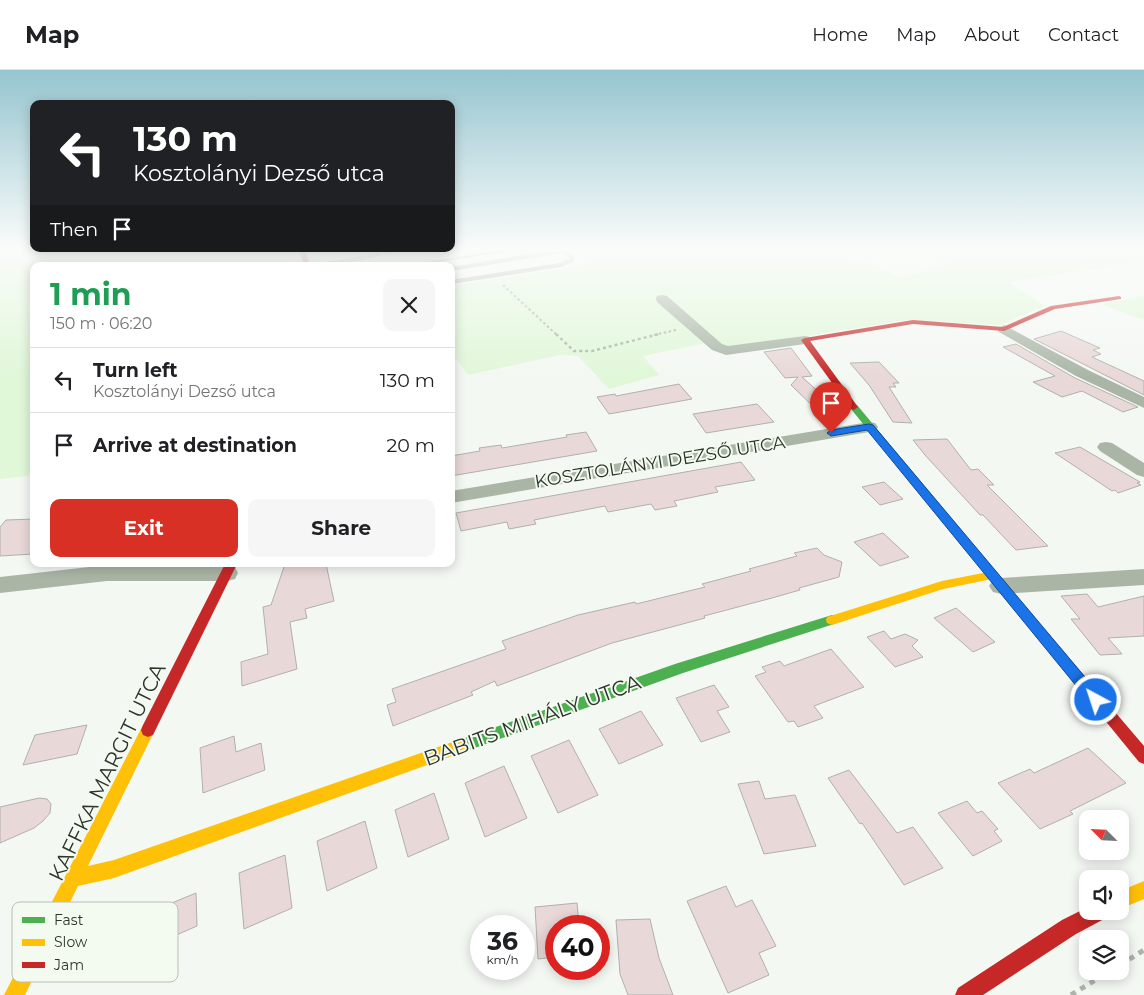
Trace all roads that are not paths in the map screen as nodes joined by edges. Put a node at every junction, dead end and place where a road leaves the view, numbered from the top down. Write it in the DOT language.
graph roads {
  1 [pos="1119,298"];
  2 [pos="662,300"];
  3 [pos="1004,329"];
  4 [pos="805,340"];
  5 [pos="1144,402"];
  6 [pos="869,427"];
  7 [pos="1106,447"];
  8 [pos="1144,470"];
  9 [pos="455,496"];
  10 [pos="229,568"];
  11 [pos="1144,577"];
  12 [pos="997,581"];
  13 [pos="0,585"];
  14 [pos="1144,757"];
  15 [pos="75,878"];
  16 [pos="1144,890"];
  17 [pos="1129,896"];
  18 [pos="62,902"];
  19 [pos="1082,920"];
  20 [pos="21,982"];
  21 [pos="14,995"];
  22 [pos="966,995"];
  1 -- 3 [label="street"];
  2 -- 4 [label="street"];
  3 -- 4 [label="street"];
  3 -- 5 [label="street"];
  4 -- 6 [label="street"];
  6 -- 9 [label="street, KOSZTOLÁNYI DEZSŐ UTCA"];
  6 -- 12 [label="street"];
  7 -- 8 [label="street"];
  10 -- 13 [label="street"];
  10 -- 15 [label="street, KAFFKA MARGIT UTCA"];
  11 -- 12 [label="street, BABITS MIHÁLY UTCA"];
  12 -- 14 [label="street"];
  12 -- 15 [label="street, BABITS MIHÁLY UTCA"];
  15 -- 18 [label="street, KAFFKA MARGIT UTCA"];
  16 -- 17 [label="street"];
  19 -- 22 [label="street"];
  20 -- 21 [label="street, KAFFKA MARGIT UTCA"];
}
